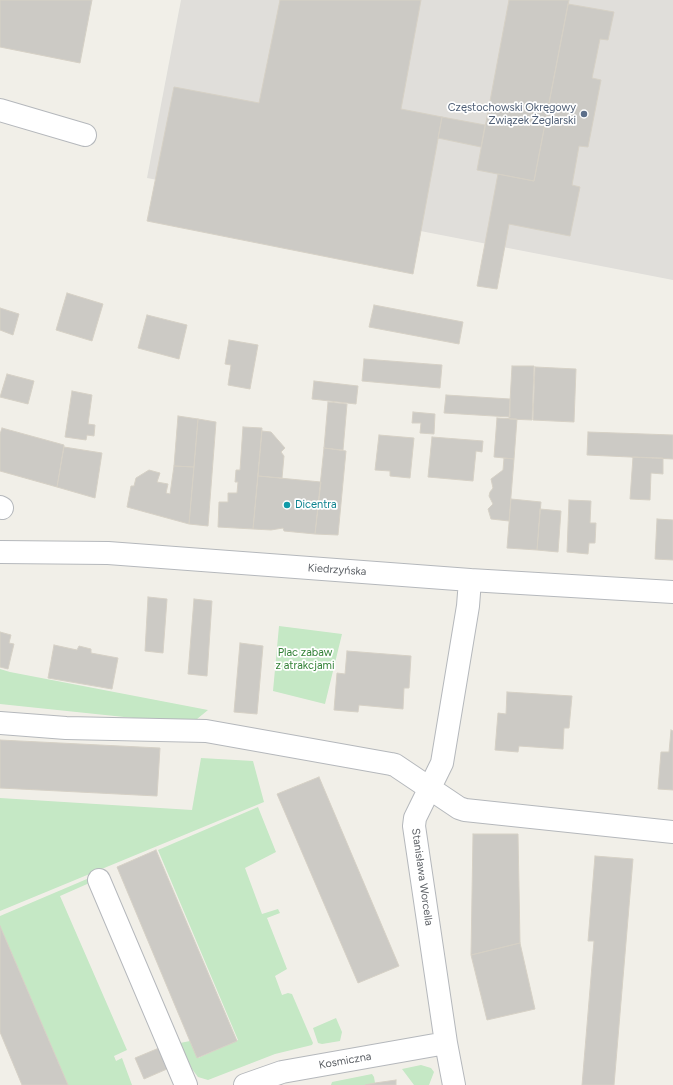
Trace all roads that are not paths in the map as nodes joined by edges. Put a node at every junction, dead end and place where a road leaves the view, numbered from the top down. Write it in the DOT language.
graph roads {
  1 [pos="0,110"];
  2 [pos="85,134"];
  3 [pos="0,552"];
  4 [pos="470,580"];
  5 [pos="673,592"];
  6 [pos="0,723"];
  7 [pos="430,789"];
  8 [pos="673,832"];
  9 [pos="99,880"];
  10 [pos="446,1043"];
  11 [pos="186,1085"];
  12 [pos="245,1085"];
  13 [pos="454,1085"];
  1 -- 2 [label="street"];
  3 -- 4 [label="street, Kiedrzyńska"];
  4 -- 5 [label="street, Kiedrzyńska"];
  4 -- 7 [label="street, Stanisława Worcella"];
  6 -- 7 [label="street"];
  7 -- 8 [label="street"];
  7 -- 10 [label="street, Stanisława Worcella"];
  9 -- 11 [label="street"];
  10 -- 12 [label="street, Kosmiczna"];
  10 -- 13 [label="street, Stanisława Worcella"];
}
